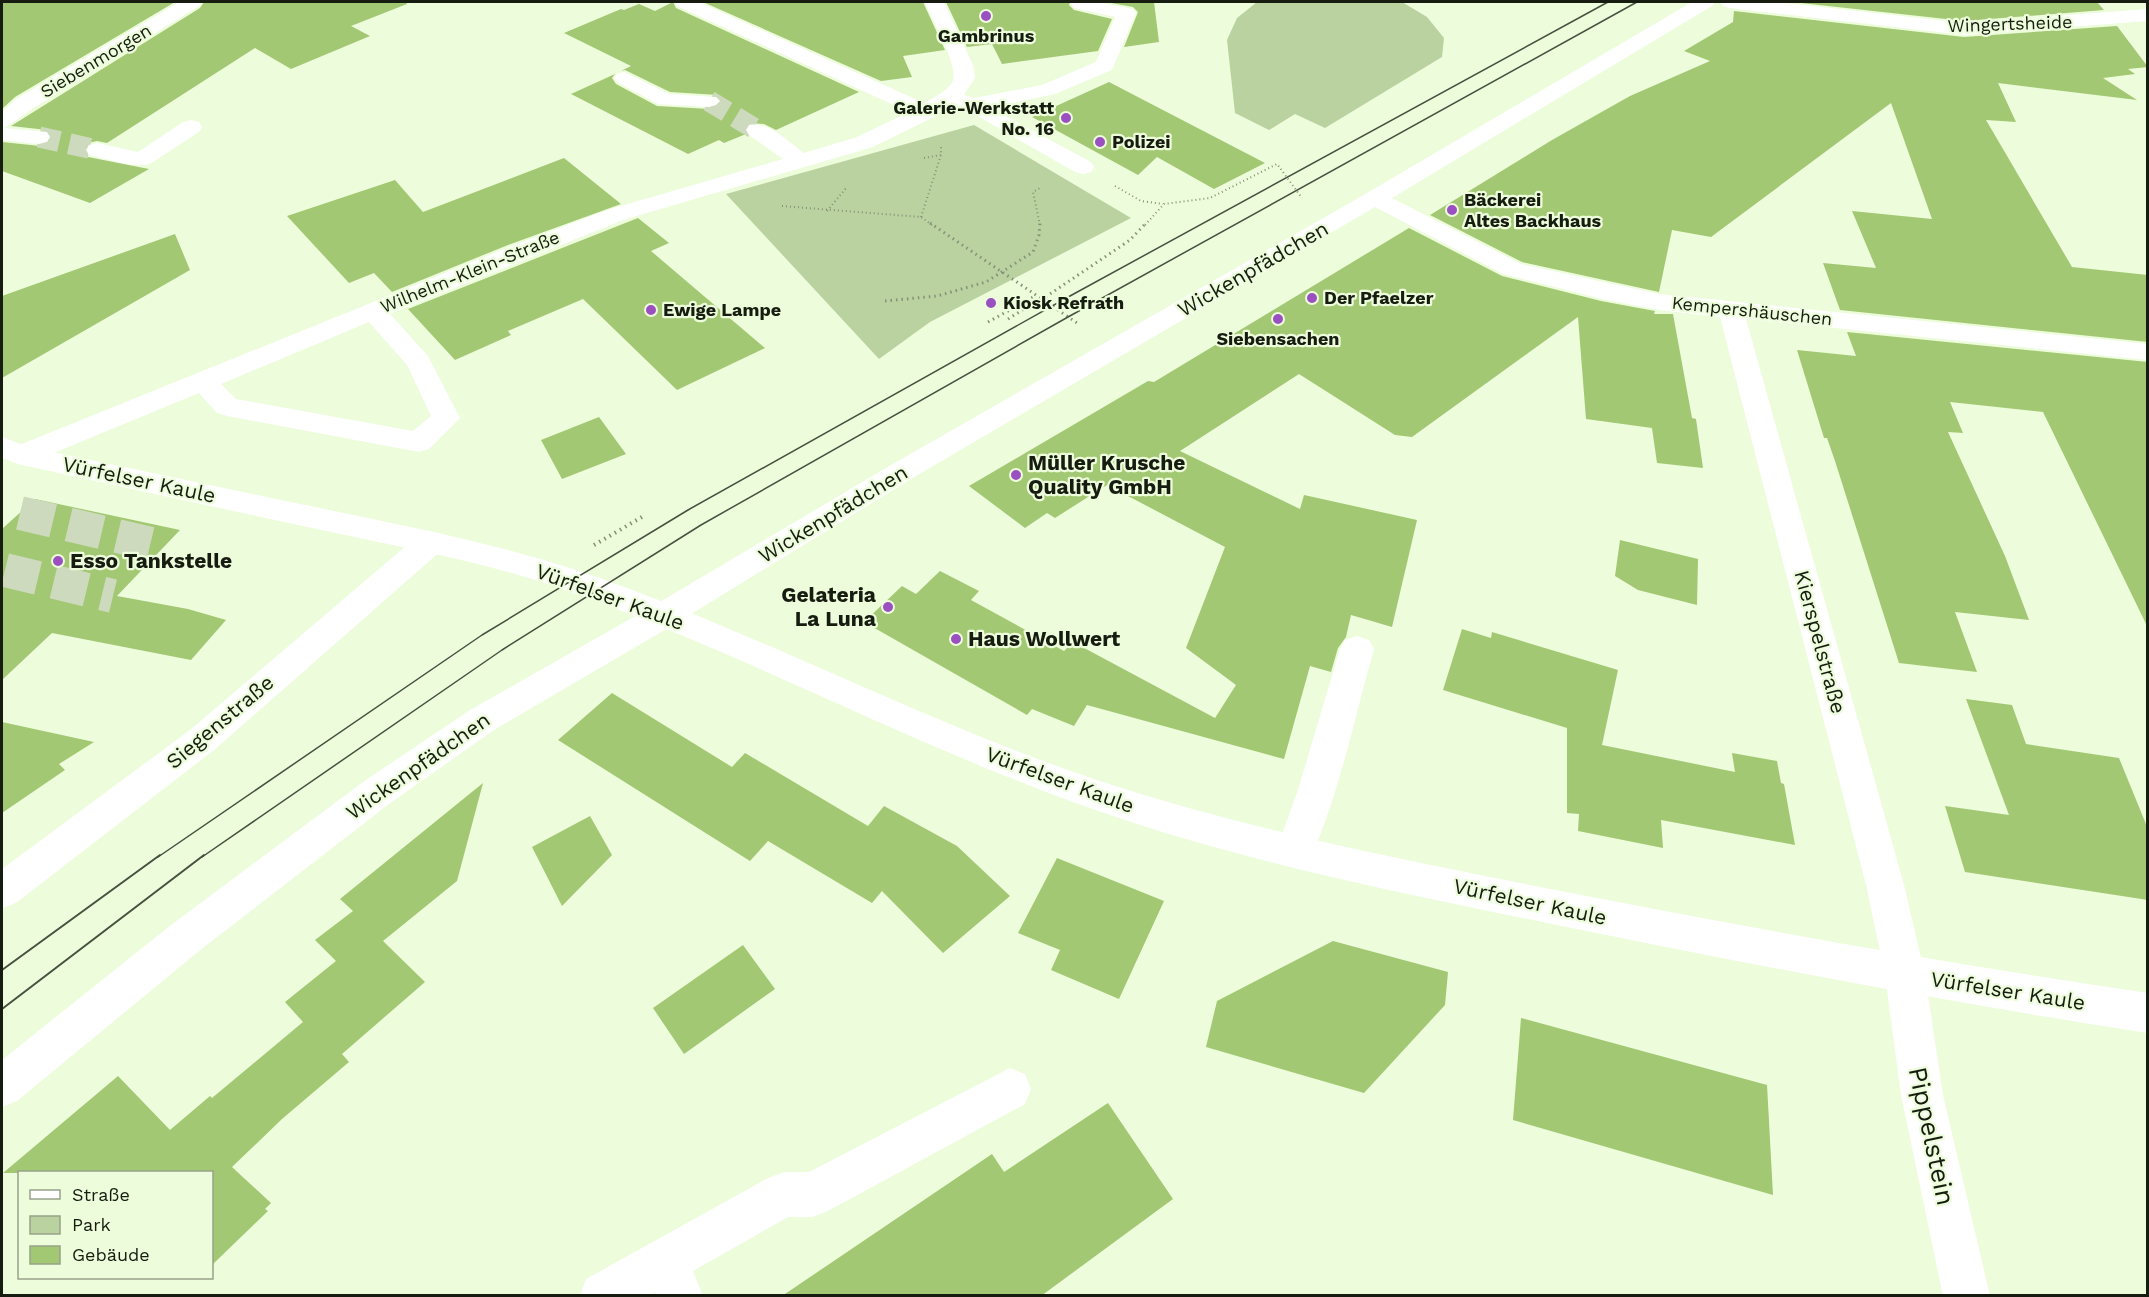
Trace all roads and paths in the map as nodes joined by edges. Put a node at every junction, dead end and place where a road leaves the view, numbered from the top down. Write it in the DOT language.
graph roads {
  1 [pos="192,2"];
  2 [pos="684,2"];
  3 [pos="934,2"];
  4 [pos="1705,2"];
  5 [pos="1730,2"];
  6 [pos="1081,4"];
  7 [pos="2148,15"];
  8 [pos="2123,18"];
  9 [pos="2148,26"];
  10 [pos="624,78"];
  11 [pos="961,100"];
  12 [pos="709,101"];
  13 [pos="926,111"];
  14 [pos="2,122"];
  15 [pos="191,127"];
  16 [pos="757,130"];
  17 [pos="2,134"];
  18 [pos="39,137"];
  19 [pos="97,150"];
  20 [pos="941,155"];
  21 [pos="799,160"];
  22 [pos="1083,167"];
  23 [pos="1375,198"];
  24 [pos="1304,200"];
  25 [pos="1164,204"];
  26 [pos="827,211"];
  27 [pos="921,217"];
  28 [pos="1004,274"];
  29 [pos="1035,296"];
  30 [pos="1041,300"];
  31 [pos="885,301"];
  32 [pos="1731,310"];
  33 [pos="373,311"];
  34 [pos="1008,319"];
  35 [pos="988,322"];
  36 [pos="1116,348"];
  37 [pos="2148,352"];
  38 [pos="204,381"];
  39 [pos="12,451"];
  40 [pos="431,542"];
  41 [pos="664,615"];
  42 [pos="1357,649"];
  43 [pos="1295,851"];
  44 [pos="2,891"];
  45 [pos="1905,975"];
  46 [pos="2148,1013"];
  47 [pos="2,1086"];
  48 [pos="1010,1089"];
  49 [pos="673,1278"];
  50 [pos="603,1296"];
  51 [pos="1967,1296"];
  1 -- 14 [label="street, Siebenmorgen"];
  2 -- 13 [label="street"];
  3 -- 11 [label="street, Wilhelm-Klein-Straße"];
  4 -- 23 [label="street, Wickenpfädchen"];
  5 -- 8 [label="street, Wingertsheide"];
  6 -- 11 [label="street"];
  7 -- 8 [label="street, Wingertsheide"];
  8 -- 9 [label="street"];
  10 -- 12 [label="street"];
  11 -- 13 [label="street, Wilhelm-Klein-Straße"];
  11 -- 22 [label="street"];
  13 -- 21 [label="street, Wilhelm-Klein-Straße"];
  15 -- 19 [label="street"];
  16 -- 21 [label="street"];
  17 -- 18 [label="street"];
  20 -- 27 [label="path"];
  21 -- 33 [label="street, Wilhelm-Klein-Straße"];
  22 -- 25 [label="path"];
  22 -- 28 [label="path"];
  23 -- 32 [label="street, Kempershäuschen"];
  23 -- 36 [label="street, Wickenpfädchen"];
  24 -- 25 [label="path"];
  25 -- 30 [label="path"];
  26 -- 27 [label="path"];
  27 -- 28 [label="path"];
  28 -- 29 [label="path"];
  28 -- 31 [label="path"];
  29 -- 30 [label="path"];
  29 -- 35 [label="path"];
  30 -- 34 [label="path"];
  30 -- 36 [label="path"];
  32 -- 37 [label="street, Kempershäuschen"];
  32 -- 45 [label="street, Kierspelstraße"];
  33 -- 38 [label="street, Wilhelm-Klein-Straße"];
  33 -- 38 [label="street"];
  36 -- 41 [label="street, Wickenpfädchen"];
  38 -- 39 [label="street, Wilhelm-Klein-Straße"];
  39 -- 40 [label="street, Vürfelser Kaule"];
  40 -- 41 [label="street, Vürfelser Kaule"];
  40 -- 44 [label="street, Siegenstraße"];
  41 -- 43 [label="street, Vürfelser Kaule"];
  41 -- 47 [label="street, Wickenpfädchen"];
  42 -- 43 [label="street"];
  43 -- 45 [label="street, Vürfelser Kaule"];
  45 -- 46 [label="street, Vürfelser Kaule"];
  45 -- 51 [label="street, Pippelstein"];
  48 -- 49 [label="street"];
  49 -- 50 [label="street"];
}
